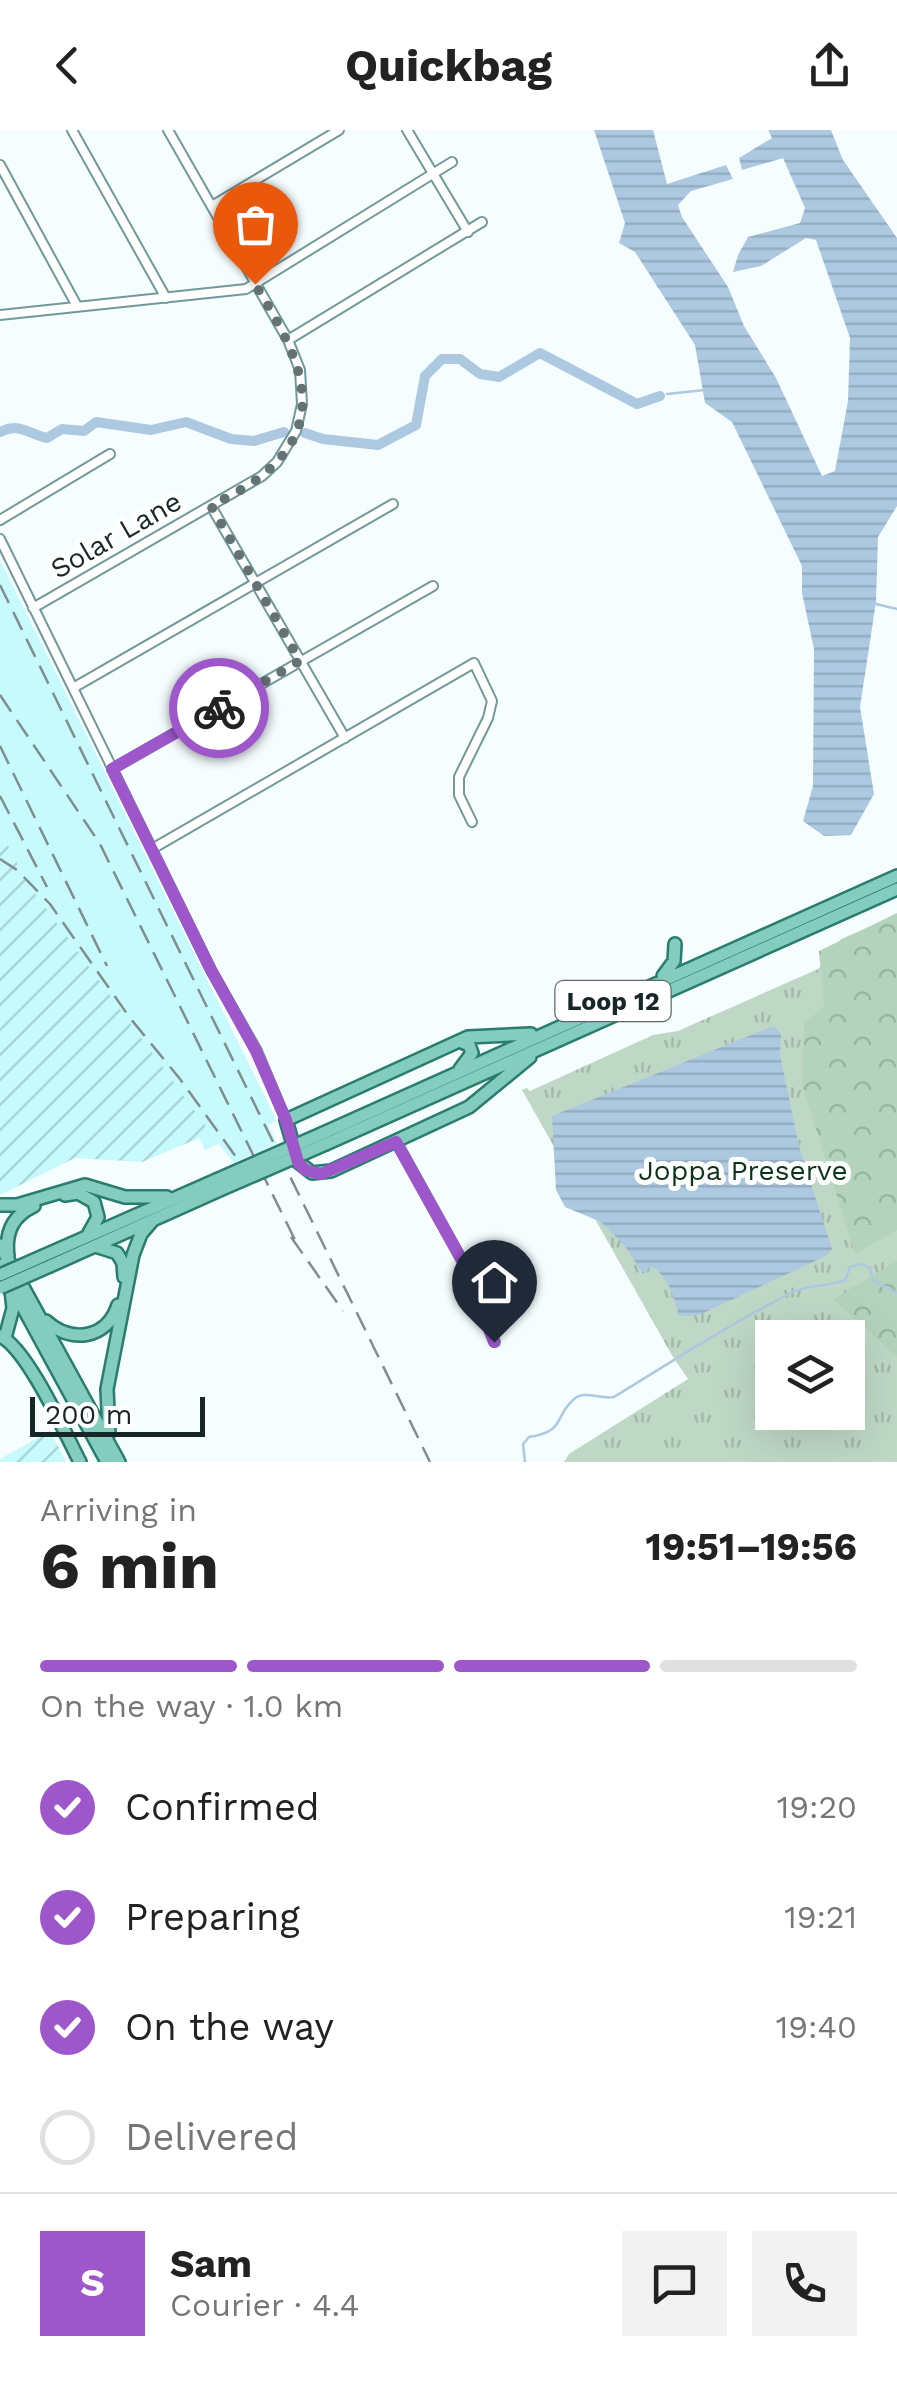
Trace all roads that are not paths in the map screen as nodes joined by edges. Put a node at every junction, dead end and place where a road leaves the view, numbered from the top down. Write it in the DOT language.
graph roads {
  1 [pos="72,130"];
  2 [pos="168,130"];
  3 [pos="338,130"];
  4 [pos="406,130"];
  5 [pos="452,162"];
  6 [pos="0,164"];
  7 [pos="433,174"];
  8 [pos="212,206"];
  9 [pos="482,222"];
  10 [pos="468,232"];
  11 [pos="255,284"];
  12 [pos="166,298"];
  13 [pos="77,306"];
  14 [pos="0,316"];
  15 [pos="288,340"];
  16 [pos="110,454"];
  17 [pos="393,504"];
  18 [pos="211,506"];
  19 [pos="0,520"];
  20 [pos="0,539"];
  21 [pos="255,584"];
  22 [pos="433,586"];
  23 [pos="34,608"];
  24 [pos="300,661"];
  25 [pos="73,688"];
  26 [pos="345,738"];
  27 [pos="112,769"];
  28 [pos="472,822"];
  29 [pos="152,849"];
  30 [pos="897,876"];
  31 [pos="897,888"];
  32 [pos="773,937"];
  33 [pos="710,958"];
  34 [pos="684,969"];
  35 [pos="660,980"];
  36 [pos="651,998"];
  37 [pos="543,1032"];
  38 [pos="458,1041"];
  39 [pos="541,1048"];
  40 [pos="457,1072"];
  41 [pos="433,1097"];
  42 [pos="447,1115"];
  43 [pos="286,1120"];
  44 [pos="323,1139"];
  45 [pos="396,1142"];
  46 [pos="218,1185"];
  47 [pos="176,1197"];
  48 [pos="0,1205"];
  49 [pos="154,1220"];
  50 [pos="90,1241"];
  51 [pos="0,1245"];
  52 [pos="4,1263"];
  53 [pos="3,1281"];
  54 [pos="40,1316"];
  55 [pos="2,1332"];
  56 [pos="494,1342"];
  57 [pos="114,1460"];
  58 [pos="80,1462"];
  1 -- 12 [label="street"];
  2 -- 8 [label="street"];
  3 -- 8 [label="street"];
  4 -- 7 [label="street"];
  5 -- 7 [label="street"];
  6 -- 13 [label="street"];
  7 -- 10 [label="street"];
  7 -- 11 [label="street"];
  8 -- 11 [label="street"];
  9 -- 10 [label="street"];
  10 -- 15 [label="street"];
  11 -- 12 [label="street"];
  11 -- 15 [label="street"];
  12 -- 13 [label="street"];
  13 -- 14 [label="street"];
  15 -- 18 [label="street, Solar Lane"];
  16 -- 19 [label="street"];
  17 -- 21 [label="street"];
  18 -- 21 [label="street"];
  18 -- 23 [label="street, Solar Lane"];
  20 -- 23 [label="street"];
  21 -- 24 [label="street"];
  21 -- 25 [label="street"];
  22 -- 24 [label="street"];
  23 -- 25 [label="street"];
  24 -- 26 [label="street"];
  24 -- 27 [label="street"];
  25 -- 27 [label="street"];
  26 -- 28 [label="street"];
  26 -- 29 [label="street"];
  27 -- 29 [label="street"];
  29 -- 43 [label="street"];
  30 -- 32 [label="main road, Loop 12"];
  31 -- 32 [label="main road, Loop 12"];
  32 -- 33 [label="main road, Loop 12"];
  32 -- 36 [label="main road, Loop 12"];
  33 -- 34 [label="main road, Loop 12"];
  33 -- 35 [label="main road"];
  34 -- 35 [label="main road, Loop 12"];
  34 -- 36 [label="main road"];
  35 -- 37 [label="main road, Loop 12"];
  36 -- 39 [label="main road, Loop 12"];
  37 -- 38 [label="main road"];
  37 -- 40 [label="main road, Loop 12"];
  38 -- 40 [label="main road"];
  38 -- 43 [label="main road"];
  39 -- 41 [label="main road, Loop 12"];
  39 -- 42 [label="main road"];
  40 -- 44 [label="main road, Loop 12"];
  41 -- 42 [label="main road"];
  41 -- 44 [label="main road, Loop 12"];
  42 -- 45 [label="main road"];
  43 -- 45 [label="main road"];
  44 -- 46 [label="main road, Loop 12, bridge"];
  45 -- 56 [label="street"];
  46 -- 47 [label="main road, Loop 12"];
  46 -- 49 [label="main road, Loop 12"];
  47 -- 48 [label="main road"];
  47 -- 50 [label="main road, Loop 12"];
  49 -- 50 [label="main road, Loop 12"];
  49 -- 57 [label="main road"];
  50 -- 52 [label="main road"];
  50 -- 53 [label="main road, Loop 12, bridge"];
  50 -- 54 [label="main road"];
  51 -- 52 [label="main road"];
  52 -- 53 [label="main road"];
  52 -- 54 [label="main road"];
  53 -- 55 [label="main road"];
  53 -- 57 [label="main road"];
  54 -- 57 [label="main road"];
  55 -- 58 [label="main road"];
}
